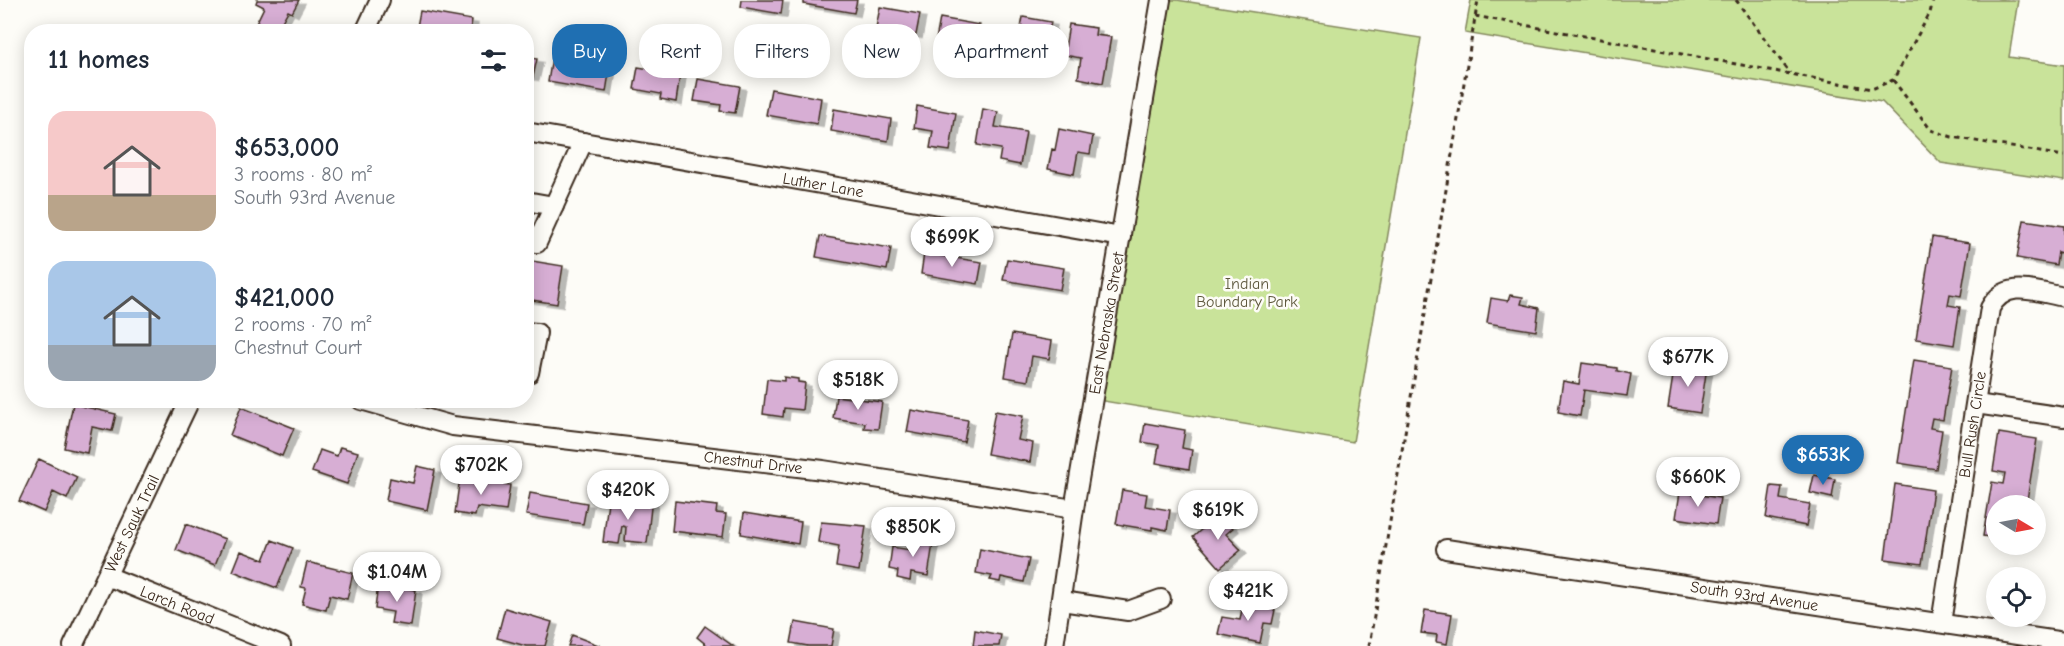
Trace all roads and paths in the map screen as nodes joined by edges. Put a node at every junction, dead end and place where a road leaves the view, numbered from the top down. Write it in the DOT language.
graph roads {
  1 [pos="380,0"];
  2 [pos="1161,0"];
  3 [pos="1478,0"];
  4 [pos="1736,0"];
  5 [pos="1933,0"];
  6 [pos="1475,16"];
  7 [pos="368,24"];
  8 [pos="1790,74"];
  9 [pos="1893,80"];
  10 [pos="534,133"];
  11 [pos="583,142"];
  12 [pos="2064,156"];
  13 [pos="534,202"];
  14 [pos="554,206"];
  15 [pos="1121,237"];
  16 [pos="534,243"];
  17 [pos="2064,297"];
  18 [pos="534,333"];
  19 [pos="534,348"];
  20 [pos="1976,404"];
  21 [pos="186,408"];
  22 [pos="401,408"];
  23 [pos="2064,417"];
  24 [pos="1074,509"];
  25 [pos="1446,549"];
  26 [pos="107,576"];
  27 [pos="1161,599"];
  28 [pos="1062,601"];
  29 [pos="1941,623"];
  30 [pos="2064,642"];
  31 [pos="260,643"];
  32 [pos="73,646"];
  33 [pos="281,646"];
  34 [pos="1054,646"];
  35 [pos="1369,646"];
  1 -- 7 [label="street"];
  2 -- 15 [label="street, East Nebraska Street"];
  3 -- 6 [label="path"];
  4 -- 8 [label="path"];
  5 -- 9 [label="path"];
  6 -- 8 [label="path"];
  6 -- 35 [label="path"];
  8 -- 9 [label="path"];
  9 -- 12 [label="path"];
  10 -- 11 [label="street, Luther Lane"];
  11 -- 14 [label="street"];
  11 -- 15 [label="street, Luther Lane"];
  13 -- 14 [label="street"];
  14 -- 16 [label="street"];
  15 -- 24 [label="street, East Nebraska Street"];
  17 -- 20 [label="street, Bull Rush Circle"];
  18 -- 19 [label="street"];
  20 -- 23 [label="street"];
  20 -- 29 [label="street, Bull Rush Circle"];
  21 -- 26 [label="street, West Sauk Trail"];
  22 -- 24 [label="street, Chestnut Drive"];
  24 -- 28 [label="street, East Nebraska Street"];
  25 -- 29 [label="street, South 93rd Avenue"];
  26 -- 31 [label="street, Larch Road"];
  26 -- 32 [label="street, West Sauk Trail"];
  27 -- 28 [label="street"];
  28 -- 34 [label="street, East Nebraska Street"];
  29 -- 30 [label="street, South 93rd Avenue"];
  31 -- 33 [label="street, Larch Road"];
}
